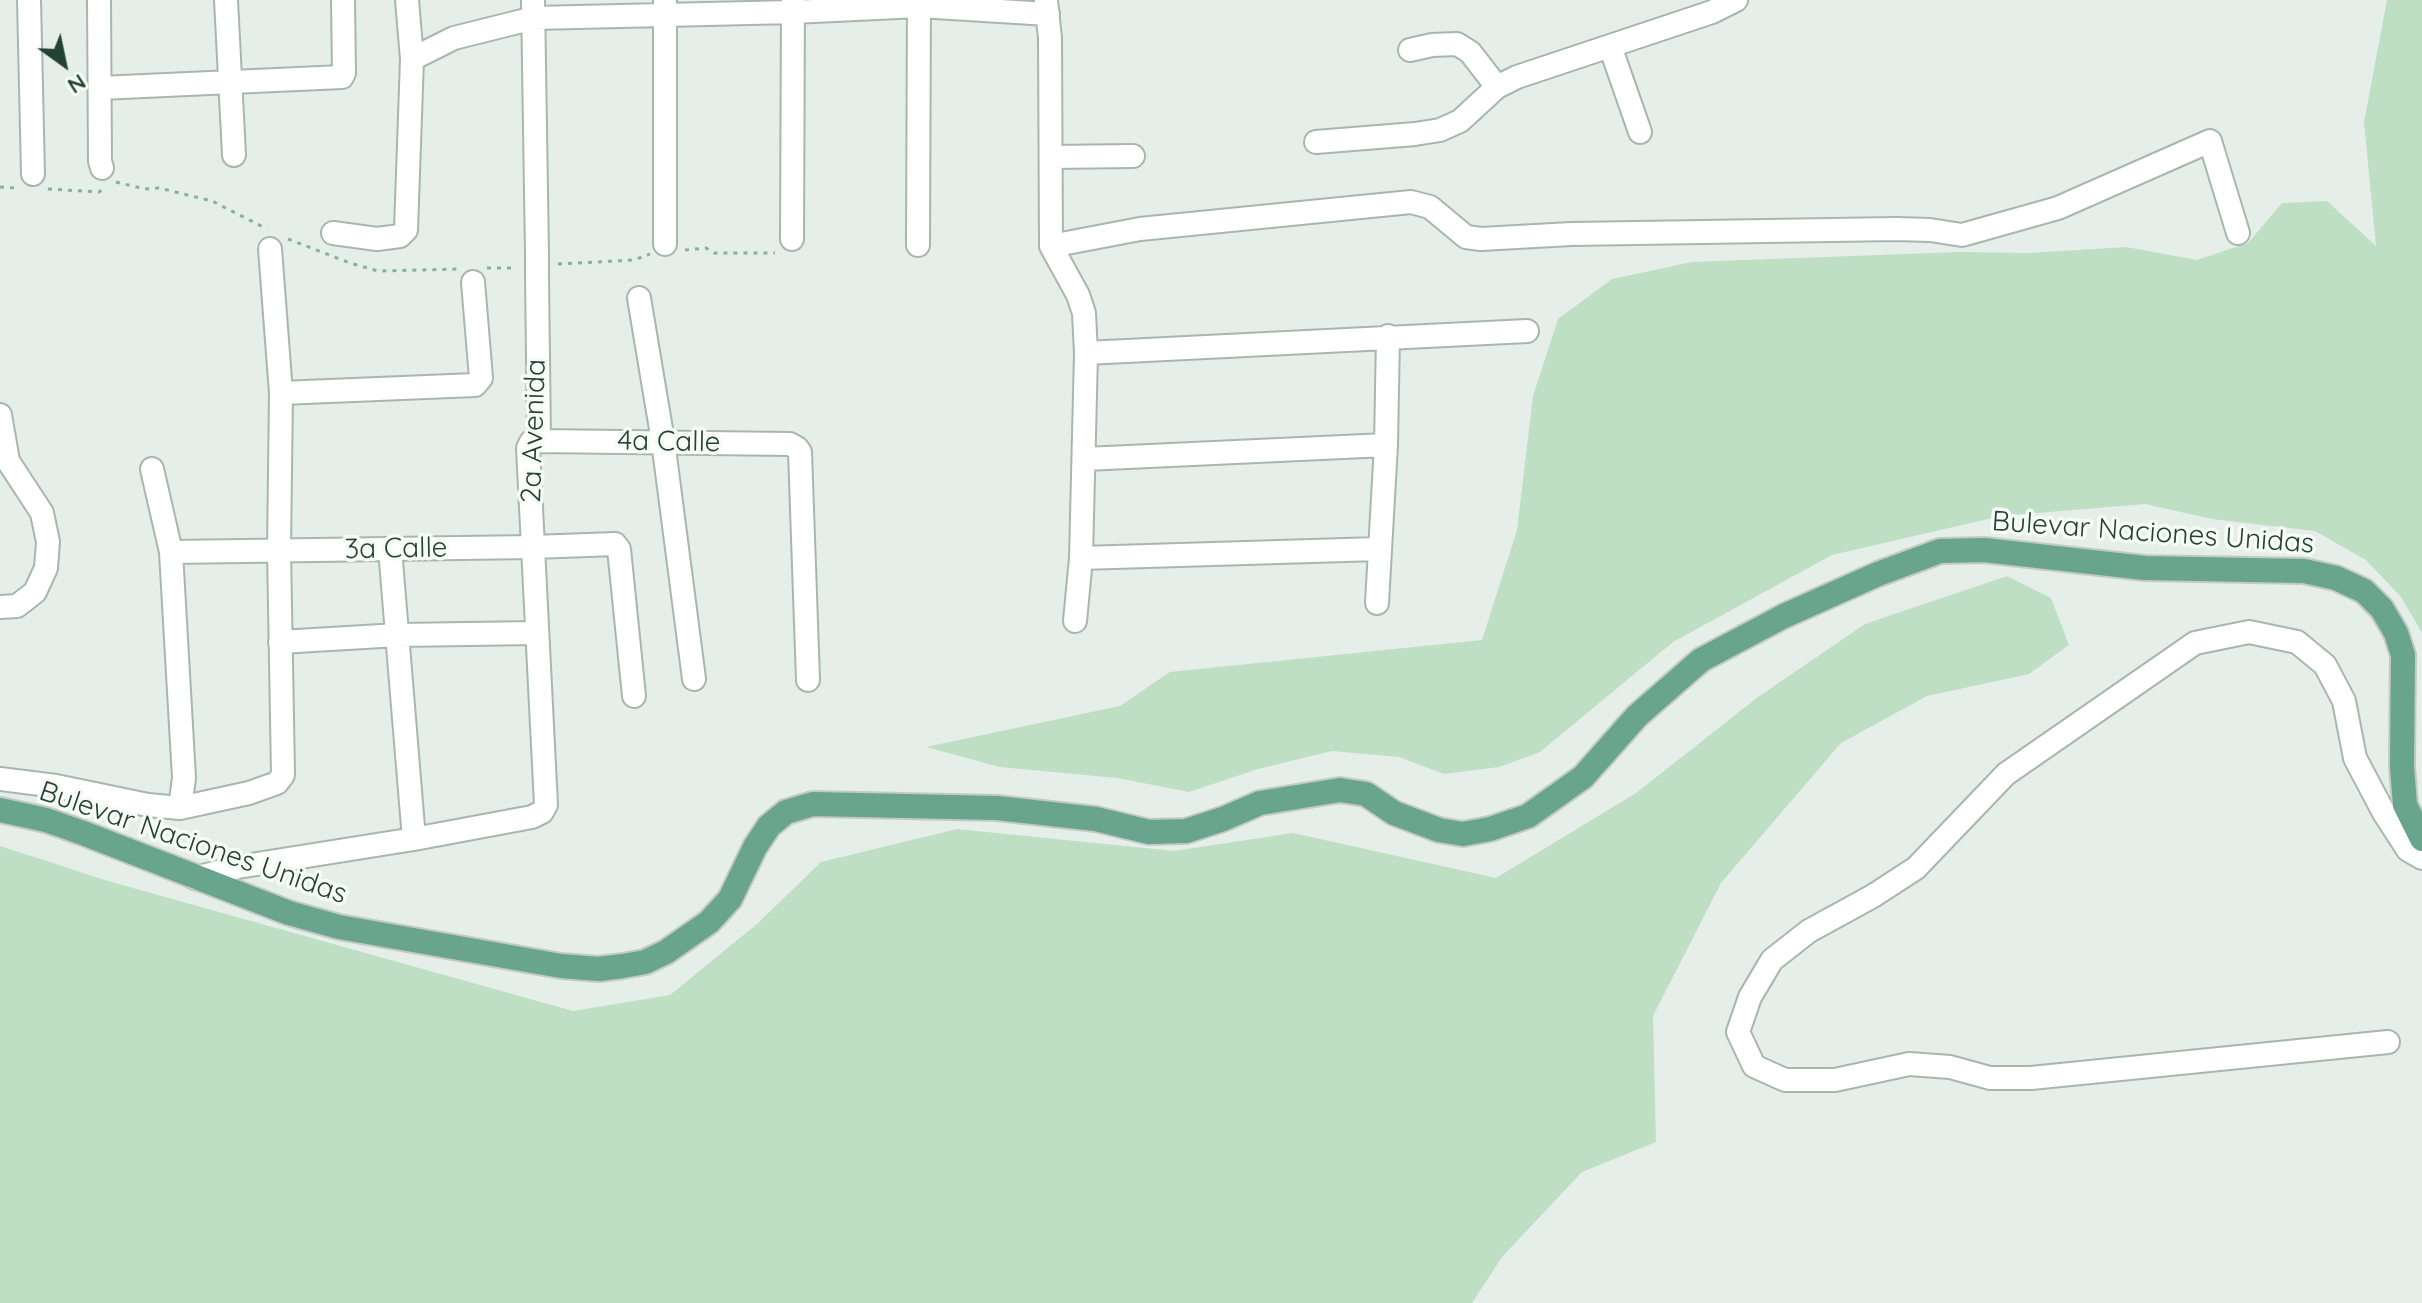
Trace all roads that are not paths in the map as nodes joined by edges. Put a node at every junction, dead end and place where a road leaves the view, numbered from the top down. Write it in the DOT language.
graph roads {
  1 [pos="29,0"];
  2 [pos="99,0"];
  3 [pos="226,0"];
  4 [pos="343,0"];
  5 [pos="407,0"];
  6 [pos="1736,0"];
  7 [pos="919,3"];
  8 [pos="793,6"];
  9 [pos="665,7"];
  10 [pos="1047,7"];
  11 [pos="534,9"];
  12 [pos="1610,46"];
  13 [pos="1410,50"];
  14 [pos="412,59"];
  15 [pos="230,81"];
  16 [pos="1497,87"];
  17 [pos="100,88"];
  18 [pos="1640,132"];
  19 [pos="1316,142"];
  20 [pos="234,155"];
  21 [pos="1133,156"];
  22 [pos="1051,157"];
  23 [pos="102,168"];
  24 [pos="33,174"];
  25 [pos="333,233"];
  26 [pos="2238,233"];
  27 [pos="792,239"];
  28 [pos="665,244"];
  29 [pos="918,245"];
  30 [pos="1051,246"];
  31 [pos="270,249"];
  32 [pos="473,282"];
  33 [pos="639,298"];
  34 [pos="1527,331"];
  35 [pos="1388,336"];
  36 [pos="1086,353"];
  37 [pos="281,393"];
  38 [pos="0,415"];
  39 [pos="539,441"];
  40 [pos="663,441"];
  41 [pos="1386,445"];
  42 [pos="1085,459"];
  43 [pos="152,469"];
  44 [pos="533,547"];
  45 [pos="390,549"];
  46 [pos="1378,549"];
  47 [pos="279,550"];
  48 [pos="171,552"];
  49 [pos="1081,558"];
  50 [pos="1377,603"];
  51 [pos="0,607"];
  52 [pos="1075,621"];
  53 [pos="536,633"];
  54 [pos="398,635"];
  55 [pos="280,642"];
  56 [pos="694,679"];
  57 [pos="808,680"];
  58 [pos="634,696"];
  59 [pos="0,779"];
  60 [pos="180,808"];
  61 [pos="0,810"];
  62 [pos="414,839"];
  63 [pos="2422,839"];
  64 [pos="2422,858"];
  65 [pos="195,878"];
  66 [pos="2388,1042"];
  1 -- 24 [label="street"];
  2 -- 17 [label="street"];
  3 -- 15 [label="street"];
  4 -- 15 [label="street"];
  5 -- 14 [label="street"];
  6 -- 12 [label="street"];
  7 -- 8 [label="street"];
  7 -- 10 [label="street"];
  7 -- 29 [label="street"];
  8 -- 9 [label="street"];
  8 -- 27 [label="street"];
  9 -- 11 [label="street"];
  9 -- 28 [label="street"];
  10 -- 22 [label="street"];
  11 -- 14 [label="street"];
  11 -- 39 [label="street, 2a Avenida"];
  12 -- 16 [label="street"];
  12 -- 18 [label="street"];
  13 -- 16 [label="street"];
  14 -- 25 [label="street"];
  15 -- 17 [label="street"];
  15 -- 20 [label="street"];
  16 -- 19 [label="street"];
  17 -- 23 [label="street"];
  21 -- 22 [label="street"];
  22 -- 30 [label="street"];
  26 -- 30 [label="street"];
  30 -- 36 [label="street"];
  31 -- 37 [label="street"];
  32 -- 37 [label="street"];
  33 -- 40 [label="street"];
  34 -- 35 [label="street"];
  35 -- 36 [label="street"];
  35 -- 41 [label="street"];
  36 -- 42 [label="street"];
  37 -- 47 [label="street"];
  38 -- 51 [label="street"];
  39 -- 40 [label="street, 4a Calle"];
  39 -- 44 [label="street, 2a Avenida"];
  40 -- 56 [label="street"];
  40 -- 57 [label="street, 4a Calle"];
  41 -- 42 [label="street"];
  41 -- 46 [label="street"];
  42 -- 49 [label="street"];
  43 -- 48 [label="street"];
  44 -- 45 [label="street, 3a Calle"];
  44 -- 53 [label="street, 2a Avenida"];
  44 -- 58 [label="street, 3a Calle"];
  45 -- 47 [label="street, 3a Calle"];
  45 -- 54 [label="street"];
  46 -- 49 [label="street"];
  46 -- 50 [label="street"];
  47 -- 48 [label="street, 3a Calle"];
  47 -- 55 [label="street"];
  48 -- 60 [label="street"];
  49 -- 52 [label="street"];
  53 -- 54 [label="street"];
  53 -- 62 [label="street, 2a Avenida"];
  54 -- 55 [label="street"];
  54 -- 62 [label="street"];
  55 -- 60 [label="street"];
  59 -- 60 [label="street"];
  61 -- 65 [label="main road, Bulevar Naciones Unidas"];
  62 -- 65 [label="street"];
  63 -- 65 [label="main road, Bulevar Naciones Unidas"];
  64 -- 66 [label="street"];
}
